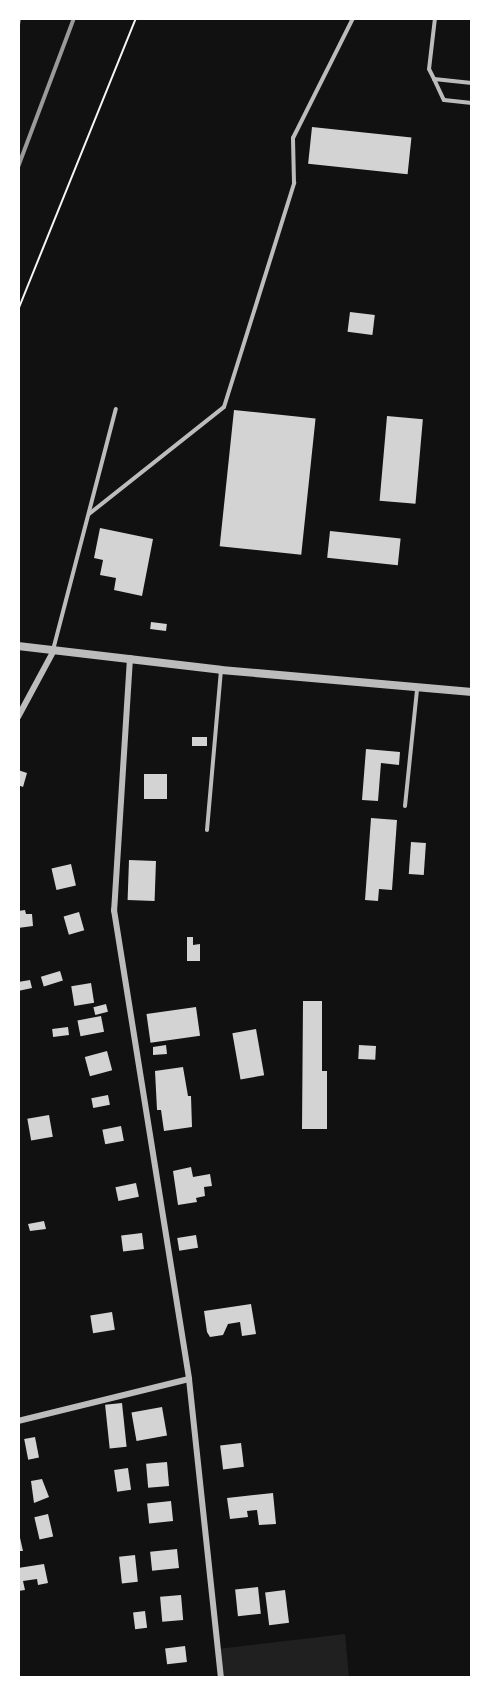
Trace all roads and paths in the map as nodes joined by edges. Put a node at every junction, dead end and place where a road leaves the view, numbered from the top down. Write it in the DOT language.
graph roads {
  1 [pos="136,18"];
  2 [pos="353,18"];
  3 [pos="435,18"];
  4 [pos="434,79"];
  5 [pos="472,83"];
  6 [pos="472,104"];
  7 [pos="18,310"];
  8 [pos="116,410"];
  9 [pos="88,514"];
  10 [pos="18,646"];
  11 [pos="52,652"];
  12 [pos="130,658"];
  13 [pos="221,670"];
  14 [pos="417,689"];
  15 [pos="472,692"];
  16 [pos="18,717"];
  17 [pos="405,806"];
  18 [pos="207,830"];
  19 [pos="189,1379"];
  20 [pos="18,1421"];
  21 [pos="221,1678"];
  1 -- 7 [label="path"];
  2 -- 9 [label="lane"];
  3 -- 4 [label="lane"];
  4 -- 5 [label="lane"];
  4 -- 6 [label="lane"];
  8 -- 9 [label="lane"];
  9 -- 11 [label="lane"];
  10 -- 11 [label="street"];
  11 -- 12 [label="street"];
  11 -- 16 [label="street"];
  12 -- 13 [label="street"];
  12 -- 19 [label="street"];
  13 -- 14 [label="street"];
  13 -- 18 [label="lane"];
  14 -- 15 [label="street"];
  14 -- 17 [label="lane"];
  19 -- 20 [label="street"];
  19 -- 21 [label="street"];
}
